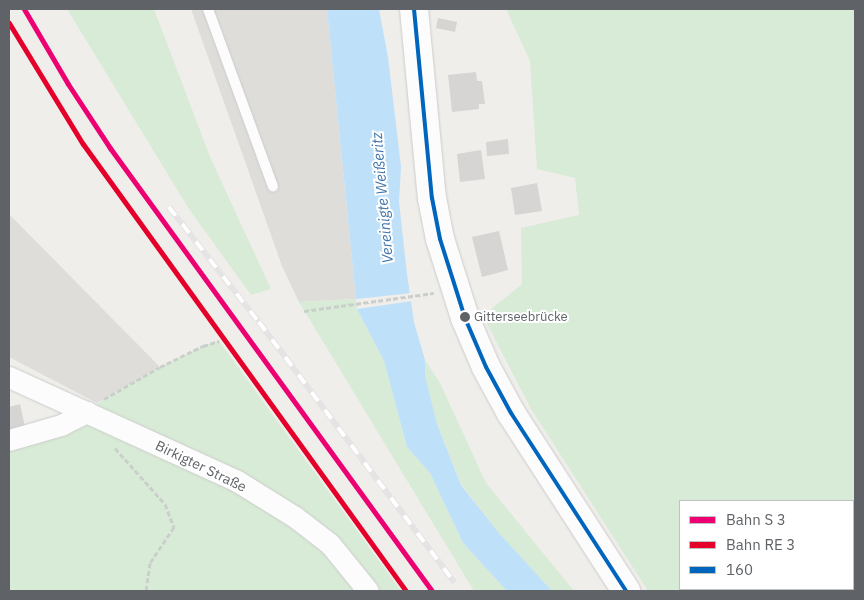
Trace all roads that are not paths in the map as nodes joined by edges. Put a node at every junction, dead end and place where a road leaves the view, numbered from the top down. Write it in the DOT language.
graph roads {
  1 [pos="208,9"];
  2 [pos="414,9"];
  3 [pos="273,187"];
  4 [pos="9,377"];
  5 [pos="87,412"];
  6 [pos="9,440"];
  7 [pos="368,591"];
  8 [pos="626,591"];
  1 -- 3 [label="lane"];
  2 -- 8 [label="main road"];
  4 -- 5 [label="street, Birkigter Straße"];
  5 -- 6 [label="street"];
  5 -- 7 [label="street, Birkigter Straße"];
}
